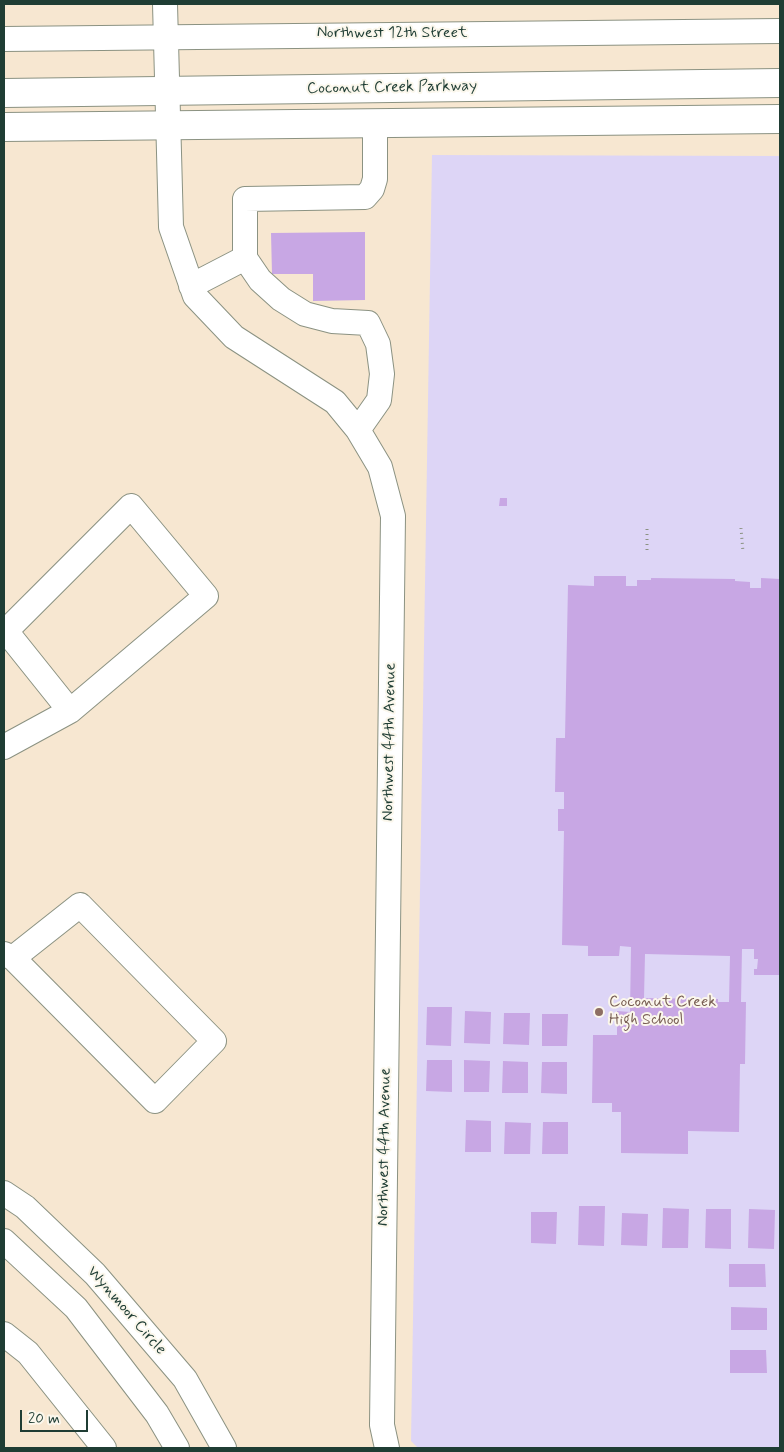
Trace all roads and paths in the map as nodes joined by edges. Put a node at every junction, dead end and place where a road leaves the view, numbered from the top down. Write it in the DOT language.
graph roads {
  1 [pos="165,4"];
  2 [pos="780,31"];
  3 [pos="165,36"];
  4 [pos="4,39"];
  5 [pos="780,83"];
  6 [pos="166,92"];
  7 [pos="4,93"];
  8 [pos="780,119"];
  9 [pos="374,123"];
  10 [pos="167,126"];
  11 [pos="4,127"];
  12 [pos="245,258"];
  13 [pos="191,286"];
  14 [pos="358,430"];
  15 [pos="647,528"];
  16 [pos="741,528"];
  17 [pos="647,550"];
  18 [pos="743,552"];
  19 [pos="70,711"];
  20 [pos="4,746"];
  21 [pos="8,956"];
  22 [pos="4,1193"];
  23 [pos="4,1241"];
  24 [pos="4,1334"];
  25 [pos="104,1448"];
  26 [pos="178,1448"];
  27 [pos="224,1448"];
  28 [pos="387,1448"];
  1 -- 3 [label="street, Northwest 44th Avenue"];
  2 -- 3 [label="street, Northwest 12th Street"];
  3 -- 4 [label="street, Northwest 12th Street"];
  3 -- 6 [label="street, Northwest 44th Avenue"];
  5 -- 6 [label="main road, Coconut Creek Parkway"];
  6 -- 7 [label="main road, Coconut Creek Parkway"];
  6 -- 10 [label="street, Northwest 44th Avenue"];
  8 -- 9 [label="main road"];
  9 -- 10 [label="main road"];
  9 -- 12 [label="street"];
  10 -- 11 [label="main road"];
  10 -- 13 [label="street, Northwest 44th Avenue"];
  12 -- 13 [label="street"];
  12 -- 14 [label="street"];
  13 -- 14 [label="street, Northwest 44th Avenue"];
  14 -- 28 [label="street, Northwest 44th Avenue"];
  15 -- 17 [label="path"];
  16 -- 18 [label="path"];
  19 -- 19 [label="street"];
  19 -- 20 [label="street"];
  21 -- 21 [label="street"];
  22 -- 27 [label="street, Wynmoor Circle"];
  23 -- 26 [label="street"];
  24 -- 25 [label="street"];
}
